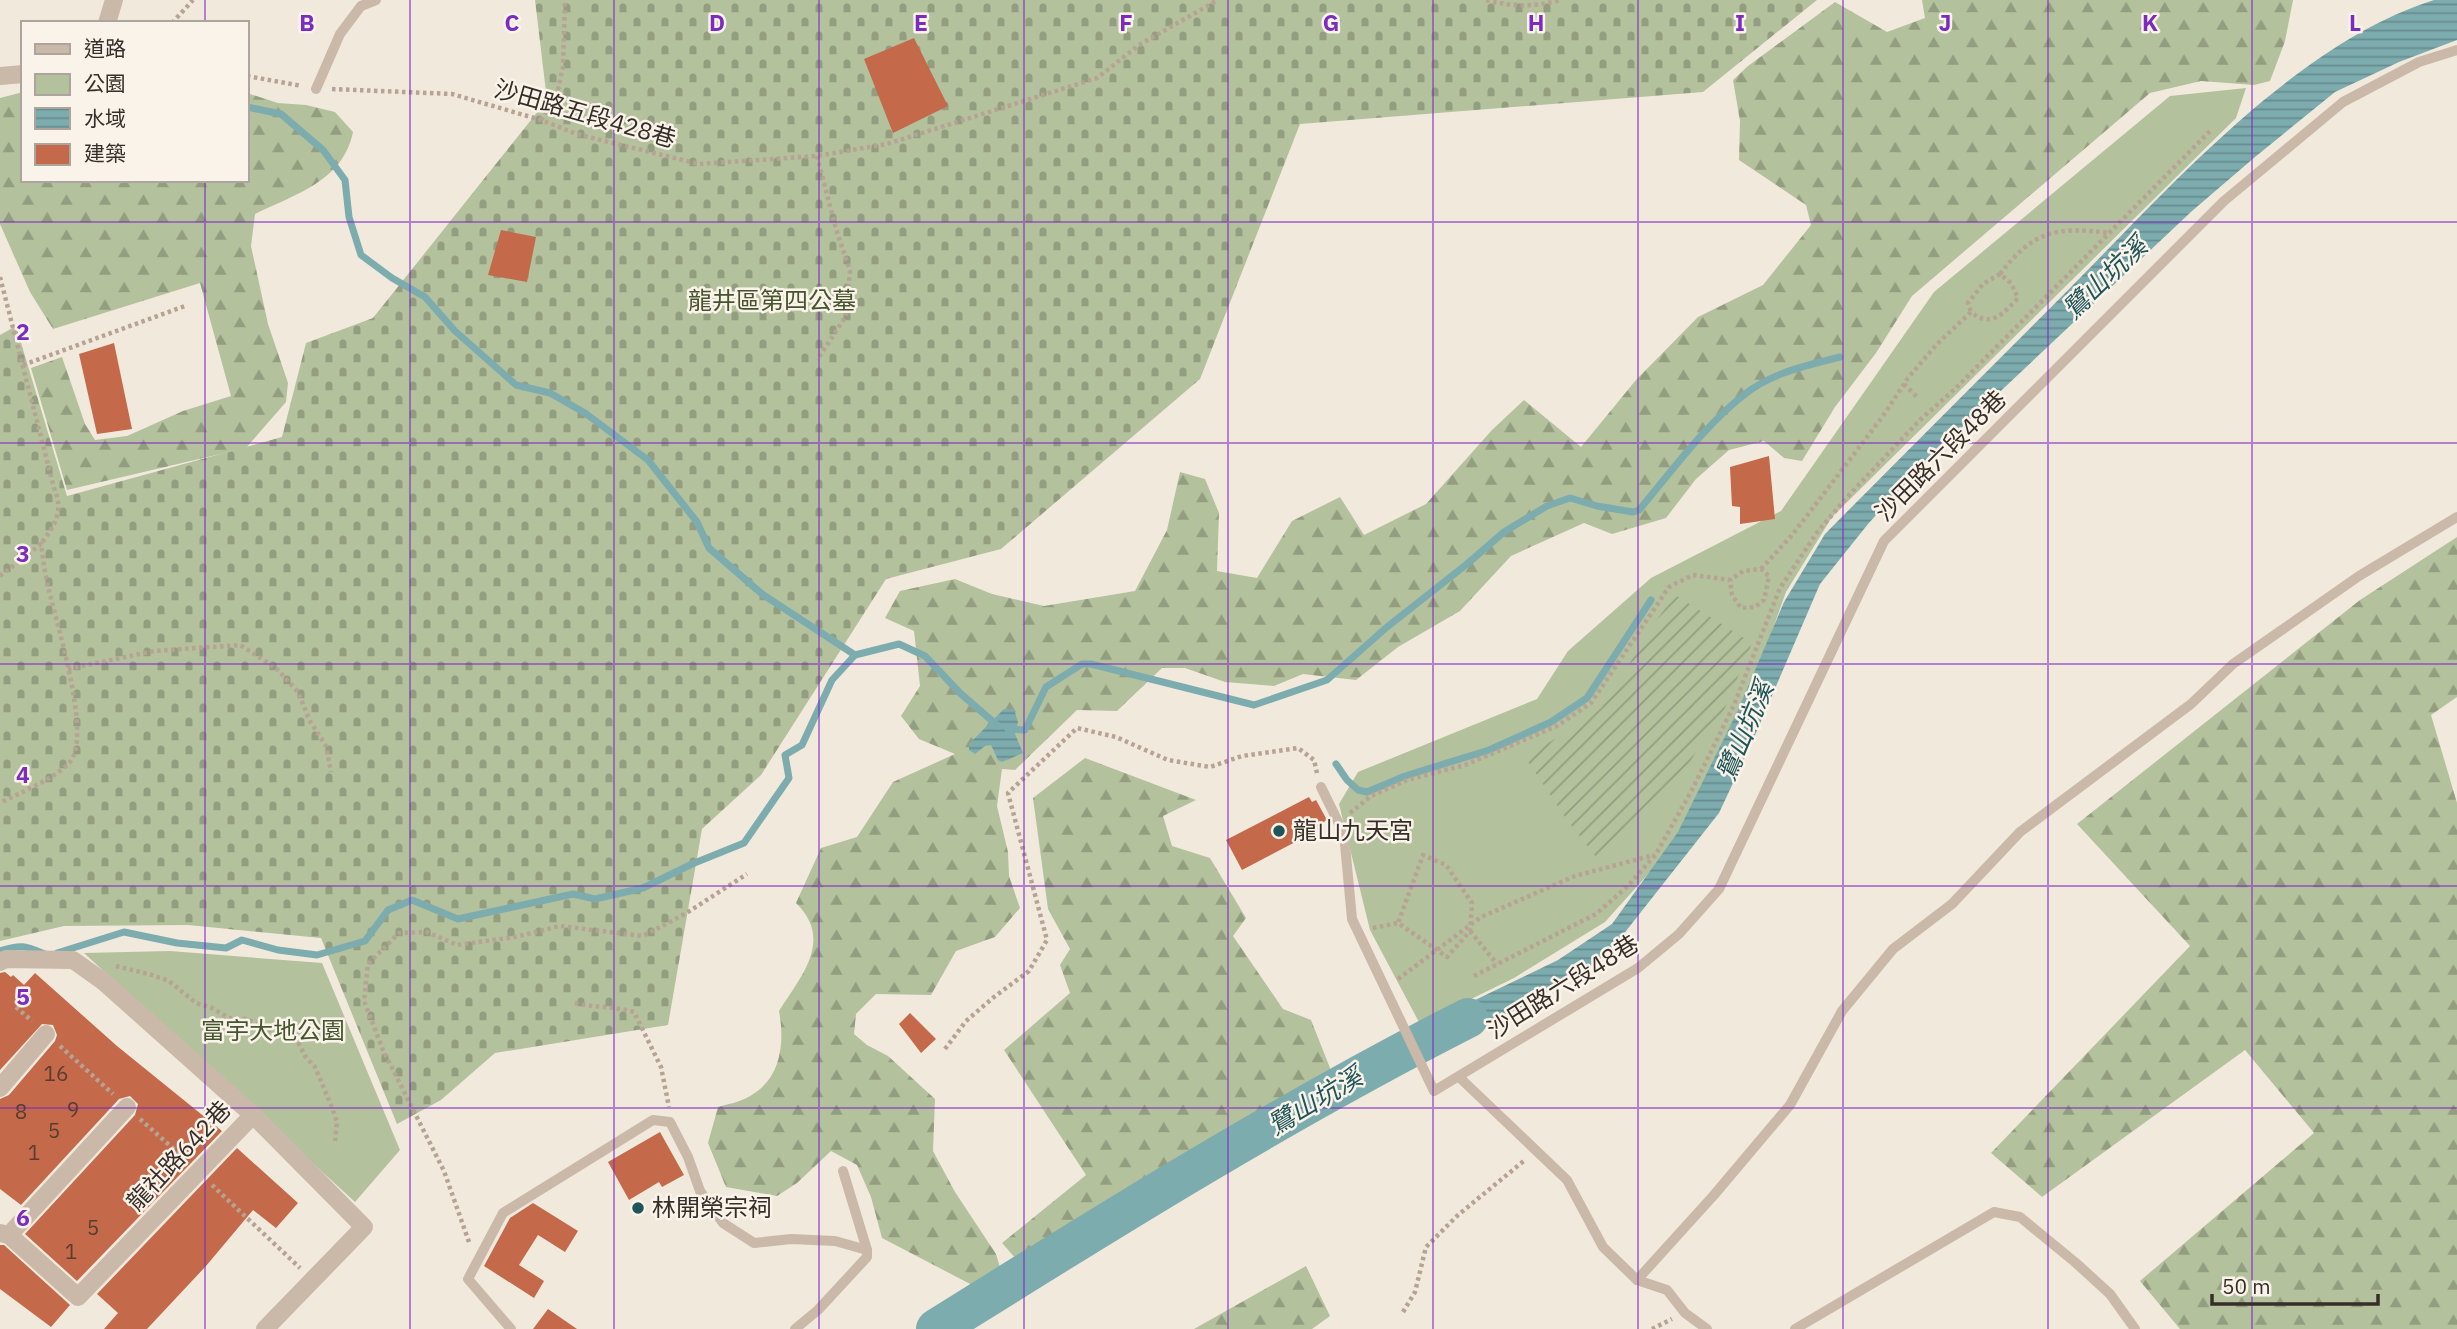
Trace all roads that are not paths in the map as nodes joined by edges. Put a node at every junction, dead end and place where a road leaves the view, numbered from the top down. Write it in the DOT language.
graph roads {
  1 [pos="114,0"];
  2 [pos="376,0"];
  3 [pos="108,21"];
  4 [pos="2457,50"];
  5 [pos="21,74"];
  6 [pos="0,76"];
  7 [pos="316,89"];
  8 [pos="2457,517"];
  9 [pos="1321,787"];
  10 [pos="0,962"];
  11 [pos="46,1034"];
  12 [pos="1459,1077"];
  13 [pos="0,1087"];
  14 [pos="127,1107"];
  15 [pos="253,1115"];
  16 [pos="844,1171"];
  17 [pos="5,1234"];
  18 [pos="867,1250"];
  19 [pos="1637,1280"];
  20 [pos="265,1329"];
  21 [pos="511,1329"];
  22 [pos="795,1329"];
  23 [pos="1707,1329"];
  24 [pos="1795,1329"];
  25 [pos="2135,1329"];
  1 -- 3 [label="street"];
  2 -- 7 [label="lane"];
  4 -- 12 [label="lane, 沙田路六段48巷"];
  5 -- 6 [label="street"];
  8 -- 19 [label="lane"];
  9 -- 12 [label="lane, 沙田路六段48巷"];
  10 -- 15 [label="street, 龍社路642巷"];
  11 -- 13 [label="street"];
  12 -- 19 [label="lane"];
  14 -- 17 [label="street"];
  15 -- 17 [label="street, 龍社路642巷"];
  15 -- 20 [label="street"];
  16 -- 18 [label="lane"];
  18 -- 21 [label="lane"];
  18 -- 22 [label="lane"];
  19 -- 23 [label="lane"];
  24 -- 25 [label="lane"];
}
